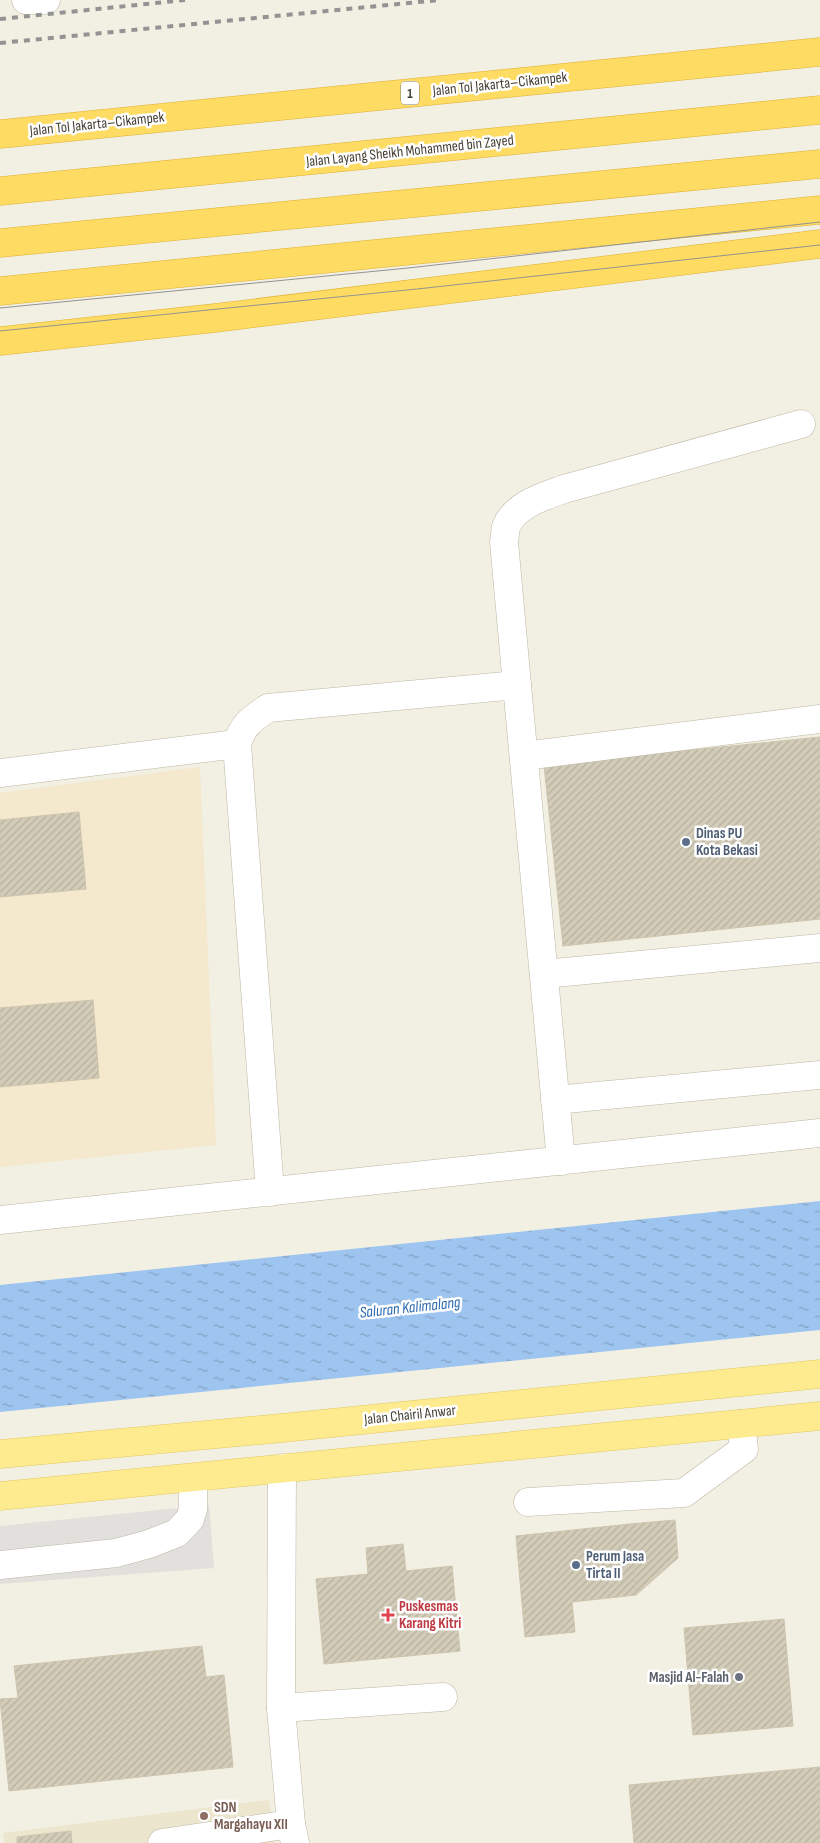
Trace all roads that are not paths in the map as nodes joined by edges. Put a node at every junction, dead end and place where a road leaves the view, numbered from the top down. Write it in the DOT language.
graph roads {
  1 [pos="26,0"];
  2 [pos="46,0"];
  3 [pos="820,52"];
  4 [pos="820,110"];
  5 [pos="0,134"];
  6 [pos="820,164"];
  7 [pos="0,191"];
  8 [pos="820,210"];
  9 [pos="0,243"];
  10 [pos="820,244"];
  11 [pos="0,291"];
  12 [pos="0,341"];
  13 [pos="801,424"];
  14 [pos="517,686"];
  15 [pos="820,719"];
  16 [pos="238,744"];
  17 [pos="524,756"];
  18 [pos="0,773"];
  19 [pos="820,948"];
  20 [pos="544,974"];
  21 [pos="820,1074"];
  22 [pos="555,1100"];
  23 [pos="820,1133"];
  24 [pos="561,1161"];
  25 [pos="270,1192"];
  26 [pos="0,1220"];
  27 [pos="820,1374"];
  28 [pos="820,1416"];
  29 [pos="740,1424"];
  30 [pos="282,1428"];
  31 [pos="0,1454"];
  32 [pos="282,1468"];
  33 [pos="192,1478"];
  34 [pos="0,1496"];
  35 [pos="528,1502"];
  36 [pos="0,1565"];
  37 [pos="443,1697"];
  38 [pos="281,1708"];
  39 [pos="293,1834"];
  40 [pos="162,1843"];
  1 -- 2 [label="street"];
  3 -- 5 [label="highway, Jalan Tol Jakarta–Cikampek / 1"];
  4 -- 7 [label="highway, Jalan Layang Sheikh Mohammed bin Zayed"];
  6 -- 9 [label="highway"];
  8 -- 11 [label="highway"];
  10 -- 12 [label="highway"];
  13 -- 14 [label="street"];
  14 -- 16 [label="street"];
  14 -- 17 [label="street"];
  15 -- 17 [label="street"];
  16 -- 18 [label="street"];
  16 -- 25 [label="street"];
  17 -- 20 [label="street"];
  19 -- 20 [label="street"];
  20 -- 22 [label="street"];
  21 -- 22 [label="street"];
  22 -- 24 [label="street"];
  23 -- 24 [label="street"];
  24 -- 25 [label="street"];
  25 -- 26 [label="street"];
  27 -- 30 [label="main road, Jalan Chairil Anwar"];
  28 -- 29 [label="main road"];
  29 -- 32 [label="main road"];
  29 -- 35 [label="street"];
  30 -- 31 [label="main road, Jalan Chairil Anwar"];
  30 -- 32 [label="main road"];
  32 -- 33 [label="main road"];
  32 -- 38 [label="street"];
  33 -- 34 [label="main road"];
  33 -- 36 [label="street"];
  37 -- 38 [label="street"];
  38 -- 39 [label="street"];
  39 -- 40 [label="street"];
}
